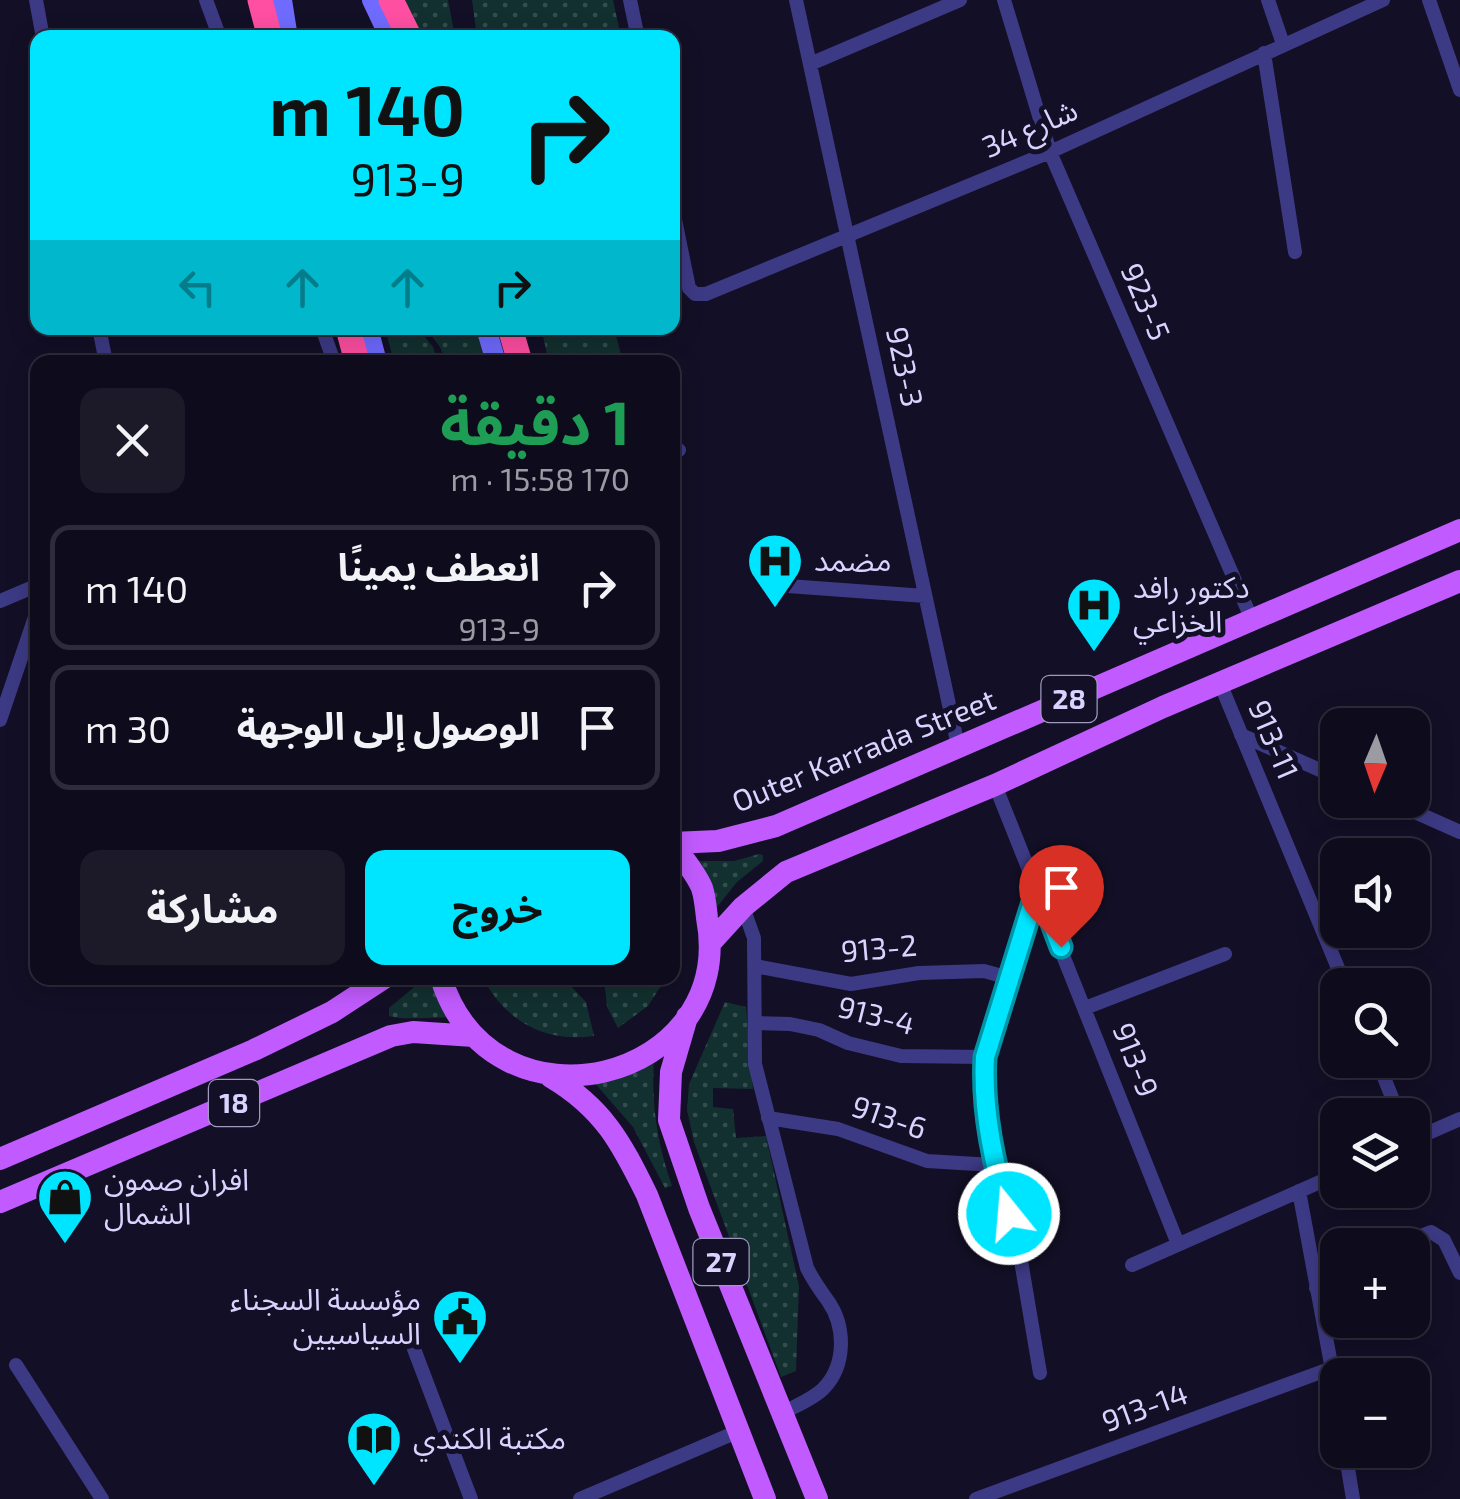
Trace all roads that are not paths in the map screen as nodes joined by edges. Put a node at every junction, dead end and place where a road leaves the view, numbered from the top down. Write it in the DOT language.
graph roads {
  1 [pos="36,0"];
  2 [pos="206,0"];
  3 [pos="260,0"];
  4 [pos="282,0"];
  5 [pos="372,0"];
  6 [pos="392,0"];
  7 [pos="630,0"];
  8 [pos="796,0"];
  9 [pos="960,0"];
  10 [pos="1004,0"];
  11 [pos="1268,0"];
  12 [pos="1383,0"];
  13 [pos="1429,0"];
  14 [pos="42,30"];
  15 [pos="217,30"];
  16 [pos="268,30"];
  17 [pos="287,30"];
  18 [pos="386,30"];
  19 [pos="406,30"];
  20 [pos="636,30"];
  21 [pos="1282,44"];
  22 [pos="1264,53"];
  23 [pos="810,64"];
  24 [pos="1460,90"];
  25 [pos="1050,152"];
  26 [pos="848,237"];
  27 [pos="680,242"];
  28 [pos="1295,252"];
  29 [pos="1460,530"];
  30 [pos="1460,581"];
  31 [pos="788,586"];
  32 [pos="30,588"];
  33 [pos="925,596"];
  34 [pos="0,601"];
  35 [pos="1252,620"];
  36 [pos="30,632"];
  37 [pos="1220,683"];
  38 [pos="0,720"];
  39 [pos="1241,734"];
  40 [pos="958,746"];
  41 [pos="1320,770"];
  42 [pos="994,785"];
  43 [pos="1428,818"];
  44 [pos="1460,832"];
  45 [pos="680,842"];
  46 [pos="680,854"];
  47 [pos="1038,886"];
  48 [pos="744,907"];
  49 [pos="712,941"];
  50 [pos="1225,954"];
  51 [pos="755,966"];
  52 [pos="1338,968"];
  53 [pos="1009,978"];
  54 [pos="373,985"];
  55 [pos="443,985"];
  56 [pos="1085,1008"];
  57 [pos="687,1018"];
  58 [pos="756,1023"];
  59 [pos="474,1036"];
  60 [pos="985,1057"];
  61 [pos="548,1075"];
  62 [pos="768,1118"];
  63 [pos="1460,1119"];
  64 [pos="1430,1132"];
  65 [pos="0,1159"];
  66 [pos="993,1165"];
  67 [pos="1320,1182"];
  68 [pos="1298,1191"];
  69 [pos="0,1202"];
  70 [pos="1430,1233"];
  71 [pos="1178,1244"];
  72 [pos="1132,1265"];
  73 [pos="1460,1273"];
  74 [pos="1320,1286"];
  75 [pos="1316,1288"];
  76 [pos="414,1349"];
  77 [pos="1330,1358"];
  78 [pos="16,1365"];
  79 [pos="1320,1372"];
  80 [pos="1040,1374"];
  81 [pos="782,1413"];
  82 [pos="739,1431"];
  83 [pos="1348,1468"];
  84 [pos="102,1499"];
  85 [pos="471,1499"];
  86 [pos="580,1499"];
  87 [pos="765,1499"];
  88 [pos="817,1499"];
  89 [pos="976,1499"];
  90 [pos="1353,1499"];
  1 -- 14 [label="street"];
  2 -- 15 [label="street"];
  3 -- 16 [label="highway"];
  4 -- 17 [label="street"];
  5 -- 18 [label="street"];
  6 -- 19 [label="highway"];
  7 -- 20 [label="street"];
  8 -- 23 [label="street, 923-3"];
  9 -- 23 [label="street"];
  10 -- 25 [label="street, 923-5"];
  11 -- 21 [label="street"];
  12 -- 21 [label="street, شارع 34"];
  13 -- 24 [label="street"];
  21 -- 22 [label="street, شارع 34"];
  22 -- 25 [label="street, شارع 34"];
  22 -- 28 [label="street"];
  23 -- 26 [label="street, 923-3"];
  25 -- 26 [label="street, شارع 34"];
  25 -- 35 [label="street, 923-5"];
  26 -- 27 [label="street, شارع 34"];
  26 -- 33 [label="street, 923-3"];
  29 -- 35 [label="main road, Outer Karrada Street / 28"];
  30 -- 37 [label="main road, 28"];
  31 -- 33 [label="street"];
  32 -- 34 [label="street"];
  33 -- 40 [label="street, 923-3"];
  35 -- 40 [label="main road, Outer Karrada Street / 28"];
  36 -- 38 [label="street"];
  37 -- 39 [label="street, 913-11"];
  37 -- 42 [label="main road, 28"];
  39 -- 41 [label="street"];
  39 -- 52 [label="street, 913-11"];
  40 -- 45 [label="main road, Outer Karrada Street / 28"];
  42 -- 47 [label="street, 913-9"];
  42 -- 48 [label="main road, 28"];
  43 -- 44 [label="street"];
  46 -- 49 [label="main road"];
  47 -- 53 [label="street"];
  47 -- 56 [label="street, 913-9"];
  48 -- 49 [label="main road, 28"];
  48 -- 51 [label="street"];
  49 -- 57 [label="main road"];
  50 -- 56 [label="street"];
  51 -- 53 [label="street, 913-2"];
  51 -- 58 [label="street"];
  53 -- 60 [label="street"];
  54 -- 65 [label="main road, 18"];
  55 -- 59 [label="main road"];
  56 -- 71 [label="street, 913-9"];
  57 -- 61 [label="main road"];
  57 -- 81 [label="main road, 27"];
  58 -- 60 [label="street, 913-4"];
  58 -- 62 [label="street"];
  59 -- 61 [label="main road"];
  59 -- 69 [label="main road, 18"];
  60 -- 66 [label="street"];
  61 -- 82 [label="main road, 27"];
  62 -- 66 [label="street, 913-6"];
  62 -- 81 [label="street"];
  63 -- 64 [label="street"];
  66 -- 80 [label="street"];
  67 -- 68 [label="street"];
  68 -- 71 [label="street"];
  68 -- 75 [label="street"];
  70 -- 73 [label="street"];
  71 -- 72 [label="street"];
  74 -- 75 [label="street"];
  75 -- 77 [label="street"];
  76 -- 85 [label="street"];
  78 -- 84 [label="street"];
  79 -- 89 [label="street, 913-14"];
  81 -- 88 [label="main road, 27"];
  82 -- 86 [label="street"];
  82 -- 87 [label="main road, 27"];
  83 -- 90 [label="street"];
}
